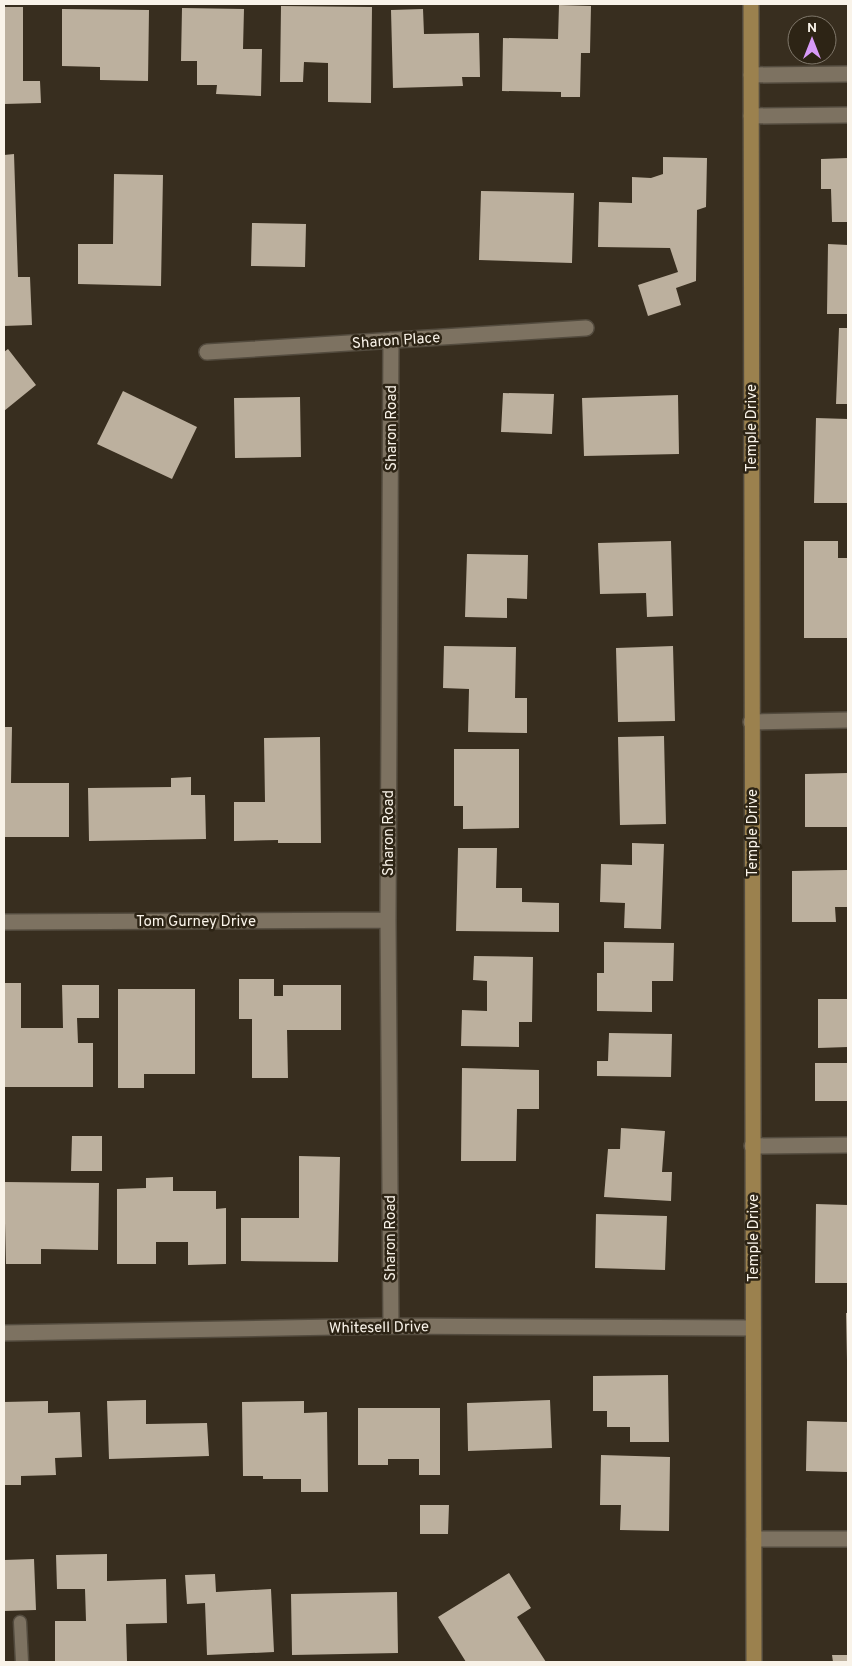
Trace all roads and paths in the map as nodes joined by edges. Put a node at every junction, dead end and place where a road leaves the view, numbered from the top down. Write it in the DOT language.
graph roads {
  1 [pos="751,4"];
  2 [pos="848,74"];
  3 [pos="751,75"];
  4 [pos="848,115"];
  5 [pos="751,116"];
  6 [pos="586,328"];
  7 [pos="391,340"];
  8 [pos="207,352"];
  9 [pos="848,720"];
  10 [pos="751,722"];
  11 [pos="388,920"];
  12 [pos="4,922"];
  13 [pos="752,1146"];
  14 [pos="848,1146"];
  15 [pos="391,1326"];
  16 [pos="753,1328"];
  17 [pos="4,1333"];
  18 [pos="754,1539"];
  19 [pos="848,1539"];
  20 [pos="20,1622"];
  21 [pos="22,1662"];
  22 [pos="754,1662"];
  1 -- 3 [label="street, Temple Drive"];
  2 -- 3 [label="street"];
  3 -- 5 [label="street, Temple Drive"];
  4 -- 5 [label="street"];
  5 -- 10 [label="street, Temple Drive"];
  6 -- 7 [label="street, Sharon Place"];
  7 -- 8 [label="street, Sharon Place"];
  7 -- 11 [label="street, Sharon Road"];
  9 -- 10 [label="street"];
  10 -- 13 [label="street, Temple Drive"];
  11 -- 12 [label="street, Tom Gurney Drive"];
  11 -- 15 [label="street, Sharon Road"];
  13 -- 14 [label="street"];
  13 -- 16 [label="street, Temple Drive"];
  15 -- 16 [label="street, Whitesell Drive"];
  15 -- 17 [label="street, Whitesell Drive"];
  16 -- 18 [label="street, Temple Drive"];
  18 -- 19 [label="street"];
  18 -- 22 [label="street, Temple Drive"];
  20 -- 21 [label="lane"];
}
